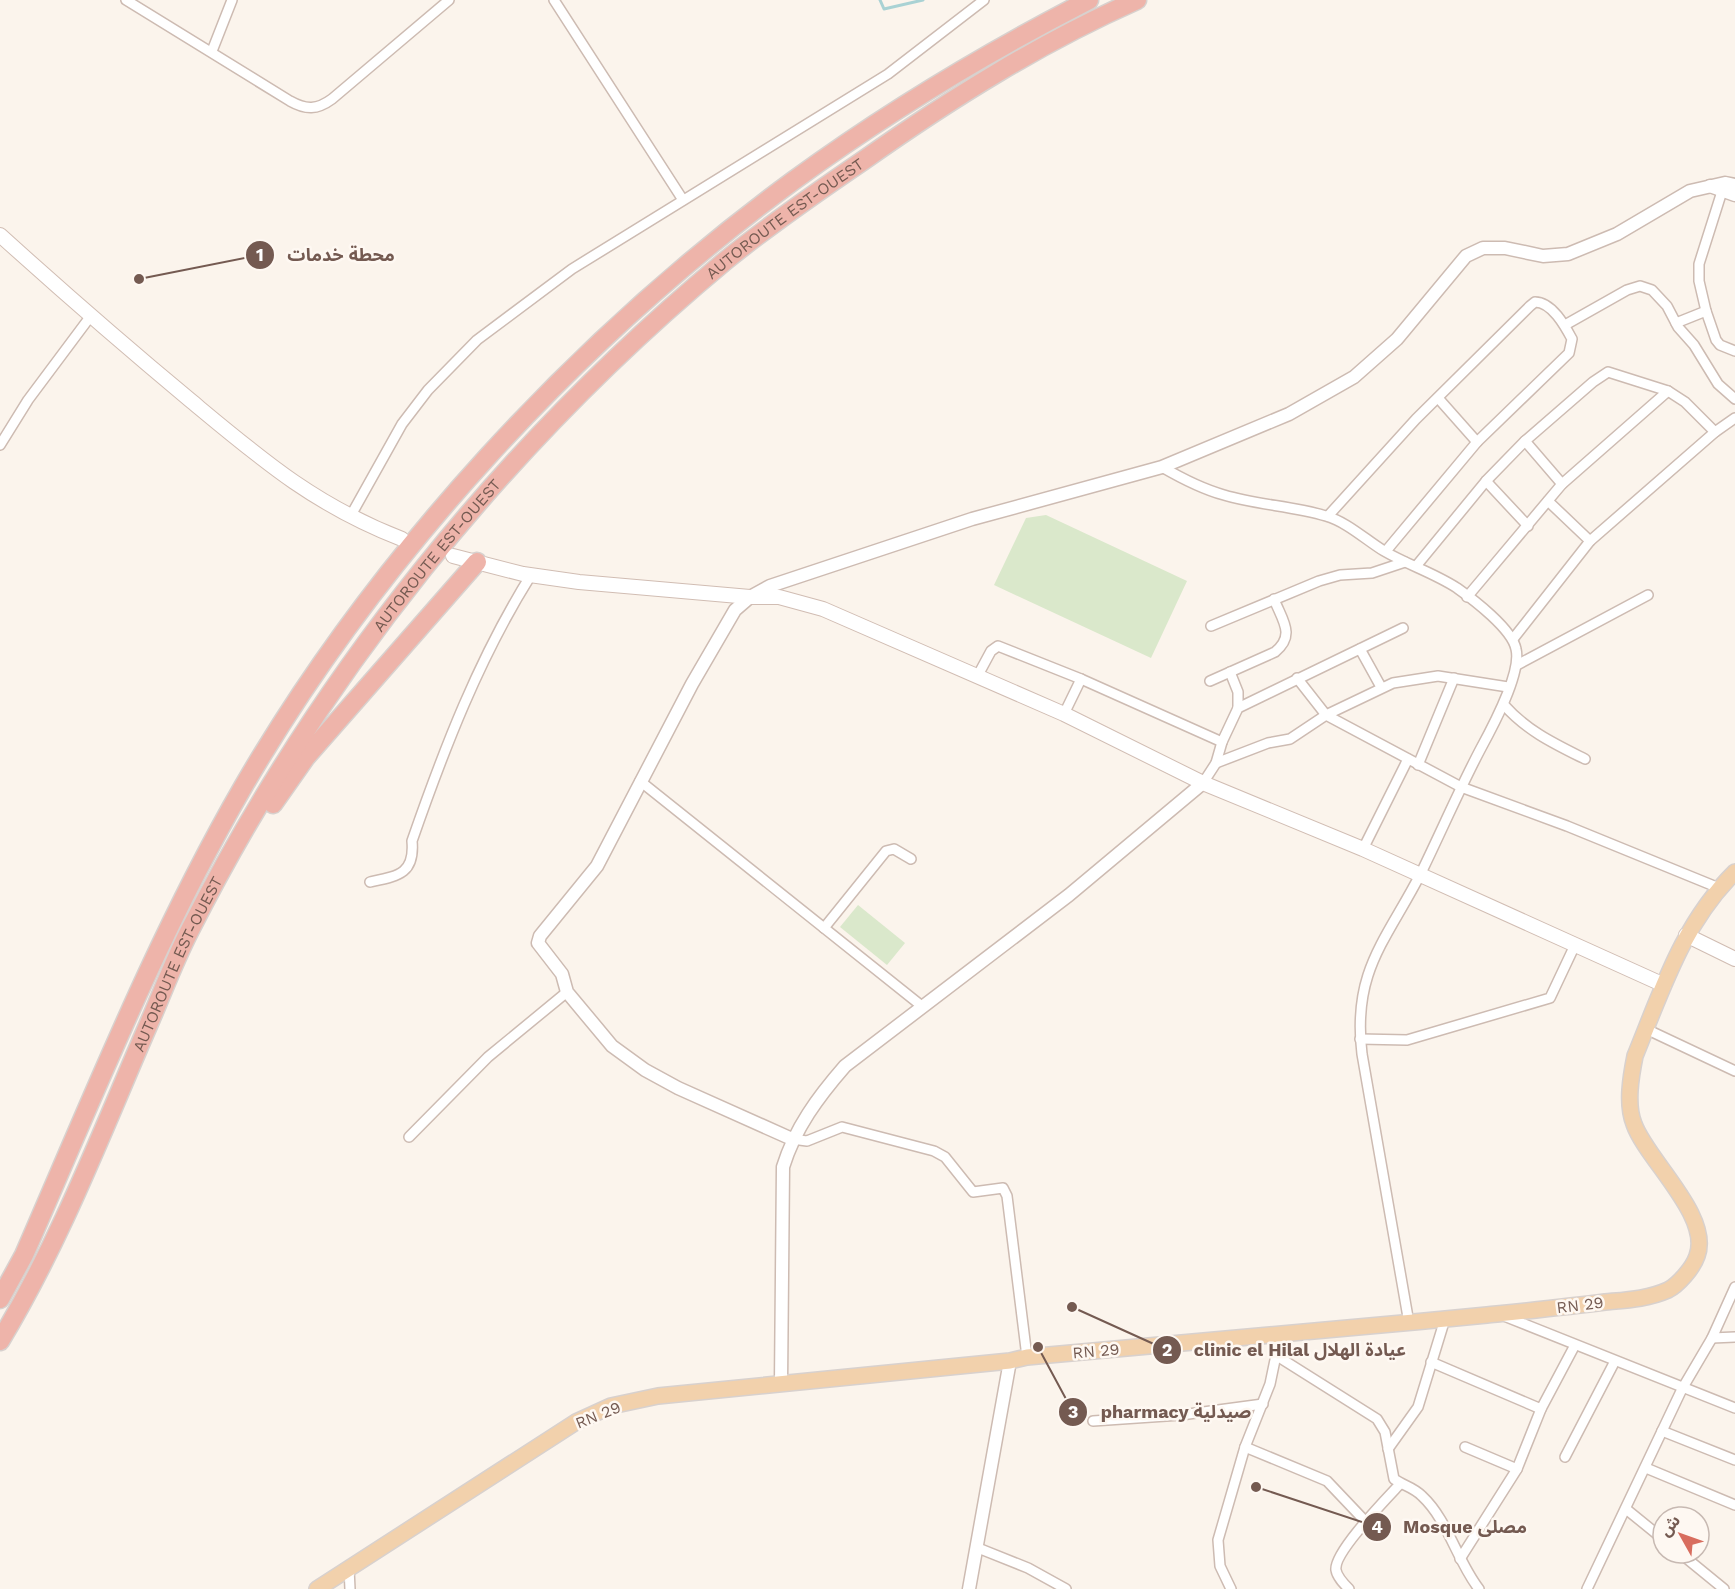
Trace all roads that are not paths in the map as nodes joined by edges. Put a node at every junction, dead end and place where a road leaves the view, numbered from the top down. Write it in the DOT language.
graph roads {
  1 [pos="126,0"];
  2 [pos="232,0"];
  3 [pos="449,0"];
  4 [pos="555,0"];
  5 [pos="984,0"];
  6 [pos="1089,0"];
  7 [pos="1137,0"];
  8 [pos="212,51"];
  9 [pos="1727,186"];
  10 [pos="1735,195"];
  11 [pos="683,200"];
  12 [pos="0,235"];
  13 [pos="1706,311"];
  14 [pos="90,317"];
  15 [pos="1676,323"];
  16 [pos="1565,325"];
  17 [pos="1735,351"];
  18 [pos="1668,391"];
  19 [pos="1438,398"];
  20 [pos="1735,399"];
  21 [pos="1735,418"];
  22 [pos="1715,432"];
  23 [pos="1525,441"];
  24 [pos="1477,442"];
  25 [pos="0,445"];
  26 [pos="1162,467"];
  27 [pos="1486,481"];
  28 [pos="1562,484"];
  29 [pos="1548,501"];
  30 [pos="1328,516"];
  31 [pos="350,517"];
  32 [pos="1528,526"];
  33 [pos="402,539"];
  34 [pos="1590,541"];
  35 [pos="1386,551"];
  36 [pos="453,556"];
  37 [pos="477,562"];
  38 [pos="1405,562"];
  39 [pos="1418,565"];
  40 [pos="531,575"];
  41 [pos="1648,595"];
  42 [pos="750,597"];
  43 [pos="1467,597"];
  44 [pos="1274,599"];
  45 [pos="1211,626"];
  46 [pos="1403,628"];
  47 [pos="1513,639"];
  48 [pos="1360,649"];
  49 [pos="1516,665"];
  50 [pos="1230,672"];
  51 [pos="977,677"];
  52 [pos="1297,678"];
  53 [pos="1454,678"];
  54 [pos="1081,679"];
  55 [pos="1210,681"];
  56 [pos="1381,687"];
  57 [pos="1508,687"];
  58 [pos="1504,705"];
  59 [pos="1238,708"];
  60 [pos="1064,714"];
  61 [pos="1326,716"];
  62 [pos="1222,742"];
  63 [pos="1408,759"];
  64 [pos="1585,759"];
  65 [pos="1216,763"];
  66 [pos="1418,765"];
  67 [pos="640,781"];
  68 [pos="1203,783"];
  69 [pos="1461,787"];
  70 [pos="1363,849"];
  71 [pos="911,859"];
  72 [pos="1735,872"];
  73 [pos="1420,874"];
  74 [pos="370,882"];
  75 [pos="1719,888"];
  76 [pos="212,892"];
  77 [pos="824,928"];
  78 [pos="1686,935"];
  79 [pos="1575,945"];
  80 [pos="1735,959"];
  81 [pos="1664,985"];
  82 [pos="567,992"];
  83 [pos="923,1007"];
  84 [pos="1646,1029"];
  85 [pos="1360,1039"];
  86 [pos="1735,1071"];
  87 [pos="409,1137"];
  88 [pos="792,1139"];
  89 [pos="1735,1287"];
  90 [pos="0,1299"];
  91 [pos="1499,1314"];
  92 [pos="1445,1319"];
  93 [pos="1409,1323"];
  94 [pos="1280,1336"];
  95 [pos="1735,1337"];
  96 [pos="1712,1338"];
  97 [pos="0,1341"];
  98 [pos="1575,1344"];
  99 [pos="1277,1356"];
  100 [pos="1027,1357"];
  101 [pos="1010,1361"];
  102 [pos="1616,1361"];
  103 [pos="1431,1362"];
  104 [pos="781,1383"];
  105 [pos="1682,1389"];
  106 [pos="1263,1404"];
  107 [pos="1735,1408"];
  108 [pos="1541,1409"];
  109 [pos="1093,1421"];
  110 [pos="1662,1431"];
  111 [pos="1245,1447"];
  112 [pos="1465,1447"];
  113 [pos="1388,1449"];
  114 [pos="1565,1457"];
  115 [pos="1735,1460"];
  116 [pos="1646,1468"];
  117 [pos="1517,1469"];
  118 [pos="1400,1484"];
  119 [pos="1735,1505"];
  120 [pos="1626,1509"];
  121 [pos="1365,1521"];
  122 [pos="1651,1529"];
  123 [pos="978,1548"];
  124 [pos="1460,1559"];
  125 [pos="1695,1565"];
  126 [pos="350,1568"];
  127 [pos="316,1589"];
  128 [pos="350,1589"];
  129 [pos="969,1589"];
  130 [pos="1066,1589"];
  131 [pos="1230,1589"];
  132 [pos="1349,1589"];
  133 [pos="1479,1589"];
  134 [pos="1587,1589"];
  135 [pos="1724,1589"];
  1 -- 8 [label="street"];
  2 -- 8 [label="street"];
  3 -- 8 [label="street"];
  4 -- 11 [label="street"];
  5 -- 11 [label="street"];
  6 -- 90 [label="highway, AUTOROUTE EST-OUEST"];
  7 -- 76 [label="highway, AUTOROUTE EST-OUEST"];
  9 -- 10 [label="street"];
  9 -- 13 [label="street"];
  9 -- 26 [label="street"];
  11 -- 31 [label="street"];
  12 -- 14 [label="main road"];
  13 -- 15 [label="street"];
  13 -- 17 [label="street"];
  14 -- 25 [label="street"];
  14 -- 31 [label="main road"];
  15 -- 16 [label="street"];
  15 -- 20 [label="street"];
  16 -- 19 [label="street"];
  16 -- 24 [label="street"];
  18 -- 22 [label="street"];
  18 -- 23 [label="street"];
  18 -- 28 [label="street"];
  19 -- 24 [label="street"];
  19 -- 30 [label="street"];
  21 -- 22 [label="street"];
  22 -- 34 [label="street"];
  23 -- 27 [label="street"];
  23 -- 28 [label="street"];
  24 -- 35 [label="street"];
  26 -- 30 [label="street"];
  26 -- 42 [label="street"];
  27 -- 32 [label="street"];
  27 -- 39 [label="street"];
  28 -- 29 [label="street"];
  29 -- 32 [label="street"];
  29 -- 34 [label="street"];
  30 -- 35 [label="street"];
  31 -- 33 [label="main road"];
  32 -- 43 [label="street"];
  34 -- 47 [label="street"];
  35 -- 38 [label="street"];
  36 -- 37 [label="main road"];
  37 -- 40 [label="main road"];
  37 -- 76 [label="highway"];
  38 -- 39 [label="street"];
  38 -- 44 [label="street"];
  39 -- 43 [label="street"];
  40 -- 42 [label="main road"];
  40 -- 74 [label="street"];
  41 -- 49 [label="street"];
  42 -- 51 [label="main road"];
  42 -- 67 [label="street"];
  43 -- 47 [label="street"];
  44 -- 45 [label="street"];
  44 -- 50 [label="street"];
  46 -- 48 [label="street"];
  47 -- 49 [label="street"];
  48 -- 52 [label="street"];
  48 -- 56 [label="street"];
  49 -- 57 [label="street"];
  50 -- 55 [label="street"];
  50 -- 59 [label="street"];
  51 -- 54 [label="street"];
  51 -- 60 [label="main road"];
  52 -- 59 [label="street"];
  52 -- 61 [label="street"];
  53 -- 56 [label="street"];
  53 -- 57 [label="street"];
  53 -- 66 [label="street"];
  54 -- 60 [label="street"];
  54 -- 62 [label="street"];
  56 -- 61 [label="street"];
  57 -- 58 [label="street"];
  58 -- 64 [label="street"];
  58 -- 69 [label="street"];
  59 -- 62 [label="street"];
  60 -- 68 [label="main road"];
  61 -- 63 [label="street"];
  61 -- 65 [label="street"];
  62 -- 65 [label="street"];
  63 -- 66 [label="street"];
  63 -- 70 [label="street"];
  65 -- 68 [label="street"];
  66 -- 69 [label="street"];
  67 -- 77 [label="street"];
  67 -- 82 [label="street"];
  68 -- 70 [label="main road"];
  68 -- 83 [label="street"];
  69 -- 73 [label="street"];
  69 -- 75 [label="street"];
  70 -- 73 [label="main road"];
  71 -- 77 [label="street"];
  72 -- 75 [label="main road, RN 29 / RN 29"];
  73 -- 79 [label="main road"];
  73 -- 85 [label="street"];
  75 -- 78 [label="main road, RN 29 / RN 29"];
  76 -- 97 [label="highway, AUTOROUTE EST-OUEST"];
  77 -- 83 [label="street"];
  78 -- 80 [label="main road"];
  78 -- 81 [label="main road, RN 29 / RN 29"];
  79 -- 81 [label="main road"];
  79 -- 85 [label="street"];
  81 -- 84 [label="main road, RN 29 / RN 29"];
  82 -- 87 [label="street"];
  82 -- 88 [label="street"];
  83 -- 88 [label="street"];
  84 -- 86 [label="street"];
  84 -- 91 [label="main road, RN 29 / RN 29"];
  85 -- 93 [label="street"];
  88 -- 100 [label="street"];
  88 -- 104 [label="street"];
  89 -- 96 [label="street"];
  91 -- 92 [label="main road, RN 29 / RN 29"];
  91 -- 98 [label="street"];
  92 -- 93 [label="main road, RN 29 / RN 29"];
  92 -- 103 [label="street"];
  93 -- 94 [label="main road, RN 29 / RN 29"];
  94 -- 99 [label="street"];
  94 -- 100 [label="main road, RN 29 / RN 29"];
  95 -- 96 [label="street"];
  96 -- 105 [label="street"];
  98 -- 102 [label="street"];
  98 -- 108 [label="street"];
  99 -- 106 [label="street"];
  99 -- 113 [label="street"];
  100 -- 101 [label="main road, RN 29 / RN 29"];
  101 -- 104 [label="main road, RN 29 / RN 29"];
  101 -- 123 [label="street"];
  102 -- 105 [label="street"];
  102 -- 114 [label="street"];
  103 -- 108 [label="street"];
  103 -- 113 [label="street"];
  104 -- 126 [label="main road, RN 29 / RN 29"];
  105 -- 107 [label="street"];
  105 -- 110 [label="street"];
  106 -- 109 [label="street"];
  106 -- 111 [label="street"];
  108 -- 117 [label="street"];
  110 -- 115 [label="street"];
  110 -- 116 [label="street"];
  111 -- 121 [label="street"];
  111 -- 131 [label="street"];
  112 -- 117 [label="street"];
  113 -- 118 [label="street"];
  116 -- 119 [label="street"];
  116 -- 120 [label="street"];
  117 -- 124 [label="street"];
  118 -- 121 [label="street"];
  118 -- 124 [label="street"];
  120 -- 122 [label="street"];
  120 -- 134 [label="street"];
  121 -- 132 [label="street"];
  123 -- 129 [label="street"];
  123 -- 130 [label="street"];
  124 -- 133 [label="street"];
  125 -- 135 [label="street"];
  126 -- 127 [label="main road, RN 29 / RN 29"];
  126 -- 128 [label="street"];
}
